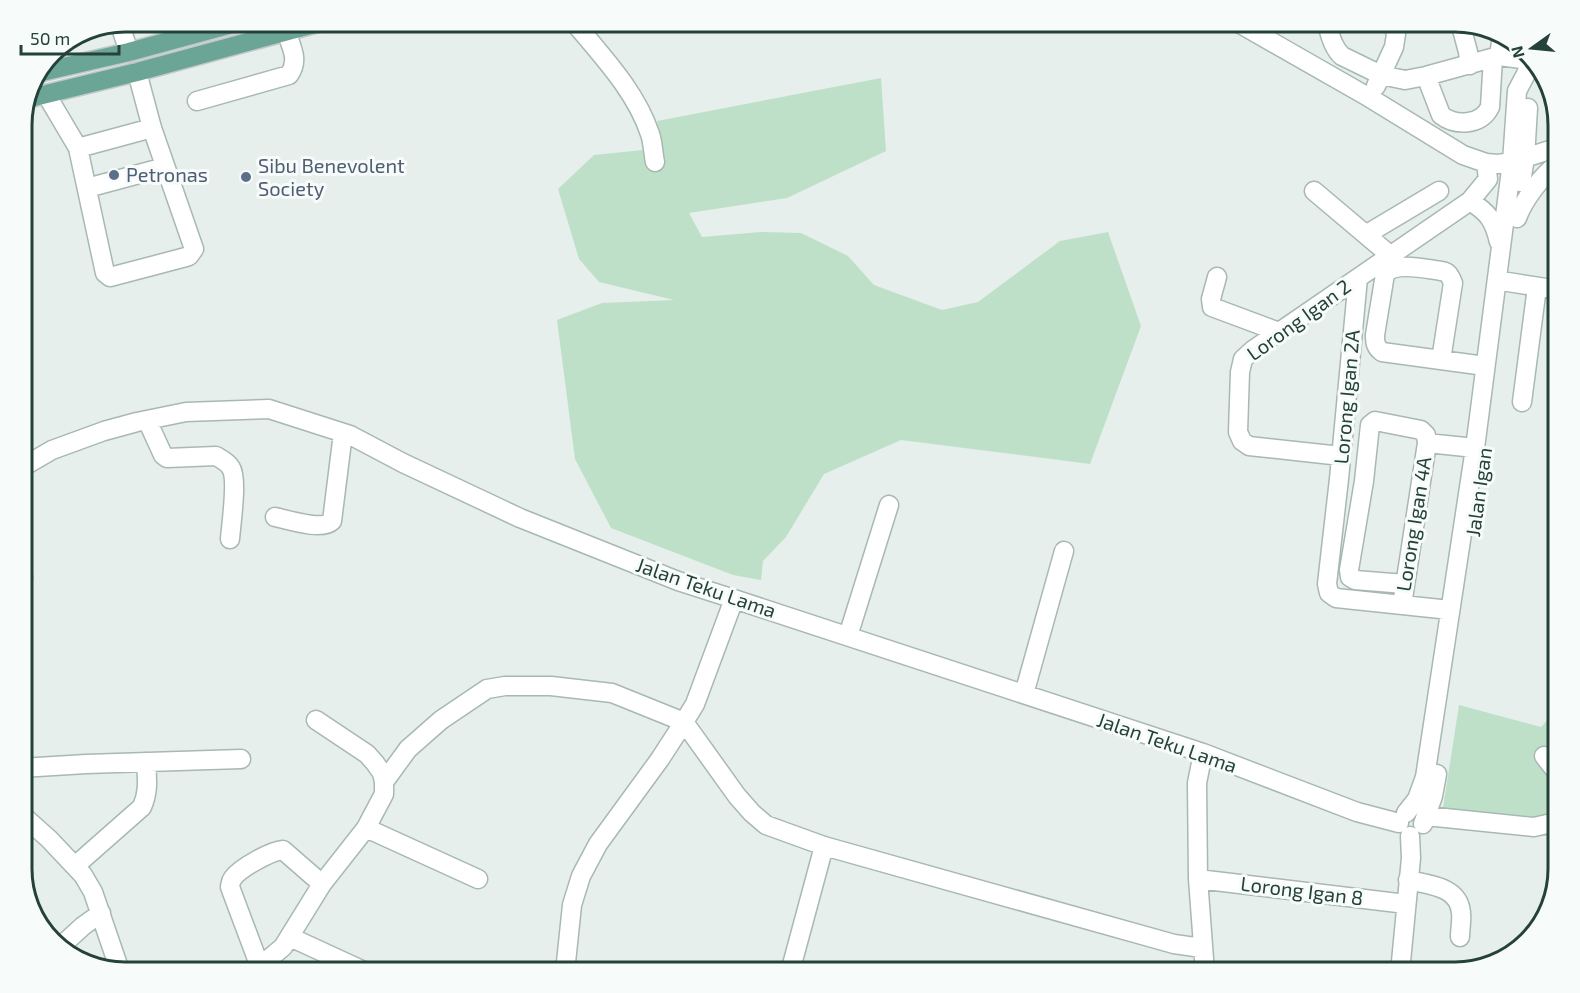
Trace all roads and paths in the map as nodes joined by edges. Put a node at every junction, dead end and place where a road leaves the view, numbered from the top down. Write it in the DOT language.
graph roads {
  1 [pos="122,32"];
  2 [pos="203,32"];
  3 [pos="282,32"];
  4 [pos="286,32"];
  5 [pos="582,32"];
  6 [pos="1259,32"];
  7 [pos="1329,32"];
  8 [pos="1395,32"];
  9 [pos="1462,32"];
  10 [pos="1500,43"];
  11 [pos="129,52"];
  12 [pos="1496,57"];
  13 [pos="1502,58"];
  14 [pos="1470,65"];
  15 [pos="49,70"];
  16 [pos="136,72"];
  17 [pos="1381,75"];
  18 [pos="1426,76"];
  19 [pos="1522,78"];
  20 [pos="1528,78"];
  21 [pos="38,96"];
  22 [pos="1370,98"];
  23 [pos="197,101"];
  24 [pos="1527,117"];
  25 [pos="152,128"];
  26 [pos="1548,142"];
  27 [pos="78,148"];
  28 [pos="1548,150"];
  29 [pos="1518,160"];
  30 [pos="655,162"];
  31 [pos="1486,163"];
  32 [pos="165,167"];
  33 [pos="1548,172"];
  34 [pos="87,188"];
  35 [pos="1314,191"];
  36 [pos="1439,191"];
  37 [pos="1470,201"];
  38 [pos="1517,218"];
  39 [pos="1367,234"];
  40 [pos="1501,248"];
  41 [pos="1391,256"];
  42 [pos="1217,277"];
  43 [pos="1358,278"];
  44 [pos="1508,282"];
  45 [pos="1537,287"];
  46 [pos="1548,288"];
  47 [pos="1279,332"];
  48 [pos="1442,360"];
  49 [pos="1485,366"];
  50 [pos="1522,402"];
  51 [pos="147,420"];
  52 [pos="343,433"];
  53 [pos="1427,443"];
  54 [pos="1475,448"];
  55 [pos="1341,456"];
  56 [pos="32,462"];
  57 [pos="1339,479"];
  58 [pos="1364,481"];
  59 [pos="889,505"];
  60 [pos="275,517"];
  61 [pos="230,539"];
  62 [pos="1064,551"];
  63 [pos="1405,584"];
  64 [pos="734,599"];
  65 [pos="1402,605"];
  66 [pos="1450,610"];
  67 [pos="848,636"];
  68 [pos="1024,694"];
  69 [pos="316,720"];
  70 [pos="684,722"];
  71 [pos="1203,753"];
  72 [pos="1544,756"];
  73 [pos="241,759"];
  74 [pos="1548,761"];
  75 [pos="146,762"];
  76 [pos="32,767"];
  77 [pos="384,782"];
  78 [pos="1413,822"];
  79 [pos="32,824"];
  80 [pos="1548,824"];
  81 [pos="366,828"];
  82 [pos="824,846"];
  83 [pos="75,866"];
  84 [pos="478,879"];
  85 [pos="1198,879"];
  86 [pos="1408,880"];
  87 [pos="322,884"];
  88 [pos="1406,904"];
  89 [pos="101,913"];
  90 [pos="290,937"];
  91 [pos="1460,937"];
  92 [pos="67,941"];
  93 [pos="1202,948"];
  94 [pos="117,961"];
  95 [pos="254,962"];
  96 [pos="266,962"];
  97 [pos="344,962"];
  98 [pos="569,962"];
  99 [pos="793,962"];
  100 [pos="1204,962"];
  101 [pos="1401,962"];
  1 -- 11 [label="street"];
  2 -- 11 [label="main road"];
  3 -- 16 [label="main road"];
  4 -- 23 [label="street"];
  5 -- 30 [label="street"];
  6 -- 22 [label="street"];
  7 -- 17 [label="street"];
  8 -- 17 [label="street"];
  9 -- 14 [label="street"];
  10 -- 12 [label="street"];
  11 -- 15 [label="main road"];
  12 -- 13 [label="street"];
  12 -- 14 [label="street"];
  12 -- 18 [label="street"];
  14 -- 18 [label="street"];
  16 -- 21 [label="main road"];
  16 -- 25 [label="street"];
  17 -- 18 [label="street"];
  17 -- 22 [label="street"];
  19 -- 29 [label="street"];
  20 -- 24 [label="street"];
  21 -- 27 [label="street"];
  22 -- 31 [label="street"];
  24 -- 26 [label="street"];
  24 -- 29 [label="street"];
  25 -- 27 [label="street"];
  25 -- 32 [label="street"];
  27 -- 34 [label="street"];
  28 -- 29 [label="street"];
  29 -- 31 [label="street"];
  29 -- 37 [label="street"];
  29 -- 38 [label="street, Jalan Igan"];
  29 -- 40 [label="street, Jalan Igan"];
  31 -- 37 [label="street"];
  32 -- 34 [label="street"];
  32 -- 34 [label="street"];
  33 -- 38 [label="street"];
  35 -- 39 [label="street"];
  36 -- 39 [label="street"];
  37 -- 40 [label="street"];
  37 -- 41 [label="street, Lorong Igan 2"];
  38 -- 44 [label="street, Jalan Igan"];
  39 -- 41 [label="street"];
  40 -- 49 [label="street, Jalan Igan"];
  41 -- 43 [label="street, Lorong Igan 2"];
  42 -- 47 [label="street"];
  43 -- 47 [label="street, Lorong Igan 2"];
  43 -- 55 [label="street, Lorong Igan 2A"];
  44 -- 45 [label="street"];
  44 -- 78 [label="street, Jalan Igan"];
  45 -- 46 [label="street"];
  45 -- 50 [label="street"];
  47 -- 55 [label="street, Lorong Igan 2"];
  48 -- 48 [label="street"];
  48 -- 49 [label="street"];
  49 -- 54 [label="street, Jalan Igan"];
  51 -- 52 [label="street, Jalan Teku Lama"];
  51 -- 56 [label="street, Jalan Teku Lama"];
  51 -- 61 [label="street"];
  52 -- 60 [label="street"];
  52 -- 64 [label="street, Jalan Teku Lama"];
  53 -- 54 [label="street"];
  53 -- 58 [label="street"];
  53 -- 63 [label="street, Lorong Igan 4A"];
  54 -- 66 [label="street, Jalan Igan"];
  55 -- 57 [label="street, Lorong Igan 2A"];
  57 -- 58 [label="street"];
  57 -- 65 [label="street, Lorong Igan 2A"];
  58 -- 63 [label="street"];
  59 -- 67 [label="street"];
  62 -- 68 [label="street"];
  63 -- 65 [label="street, Lorong Igan 4A"];
  64 -- 67 [label="street, Jalan Teku Lama"];
  64 -- 70 [label="street"];
  65 -- 66 [label="street"];
  66 -- 78 [label="street, Jalan Igan"];
  67 -- 68 [label="street, Jalan Teku Lama"];
  68 -- 71 [label="street, Jalan Teku Lama"];
  69 -- 77 [label="street"];
  70 -- 77 [label="street"];
  70 -- 82 [label="street"];
  70 -- 98 [label="street"];
  71 -- 78 [label="street, Jalan Teku Lama"];
  71 -- 85 [label="street"];
  72 -- 74 [label="street"];
  73 -- 75 [label="street"];
  75 -- 76 [label="street"];
  75 -- 83 [label="street"];
  77 -- 81 [label="street"];
  78 -- 80 [label="street, Jalan Teku Lama"];
  78 -- 86 [label="street"];
  79 -- 83 [label="street"];
  81 -- 84 [label="street"];
  81 -- 87 [label="street"];
  82 -- 93 [label="street"];
  82 -- 99 [label="street"];
  83 -- 89 [label="street"];
  85 -- 88 [label="street, Lorong Igan 8"];
  85 -- 93 [label="street"];
  86 -- 88 [label="street"];
  86 -- 91 [label="street"];
  87 -- 90 [label="street"];
  87 -- 95 [label="street"];
  88 -- 101 [label="street"];
  89 -- 92 [label="street"];
  89 -- 94 [label="street"];
  90 -- 96 [label="street"];
  90 -- 97 [label="street"];
  93 -- 100 [label="street"];
}
